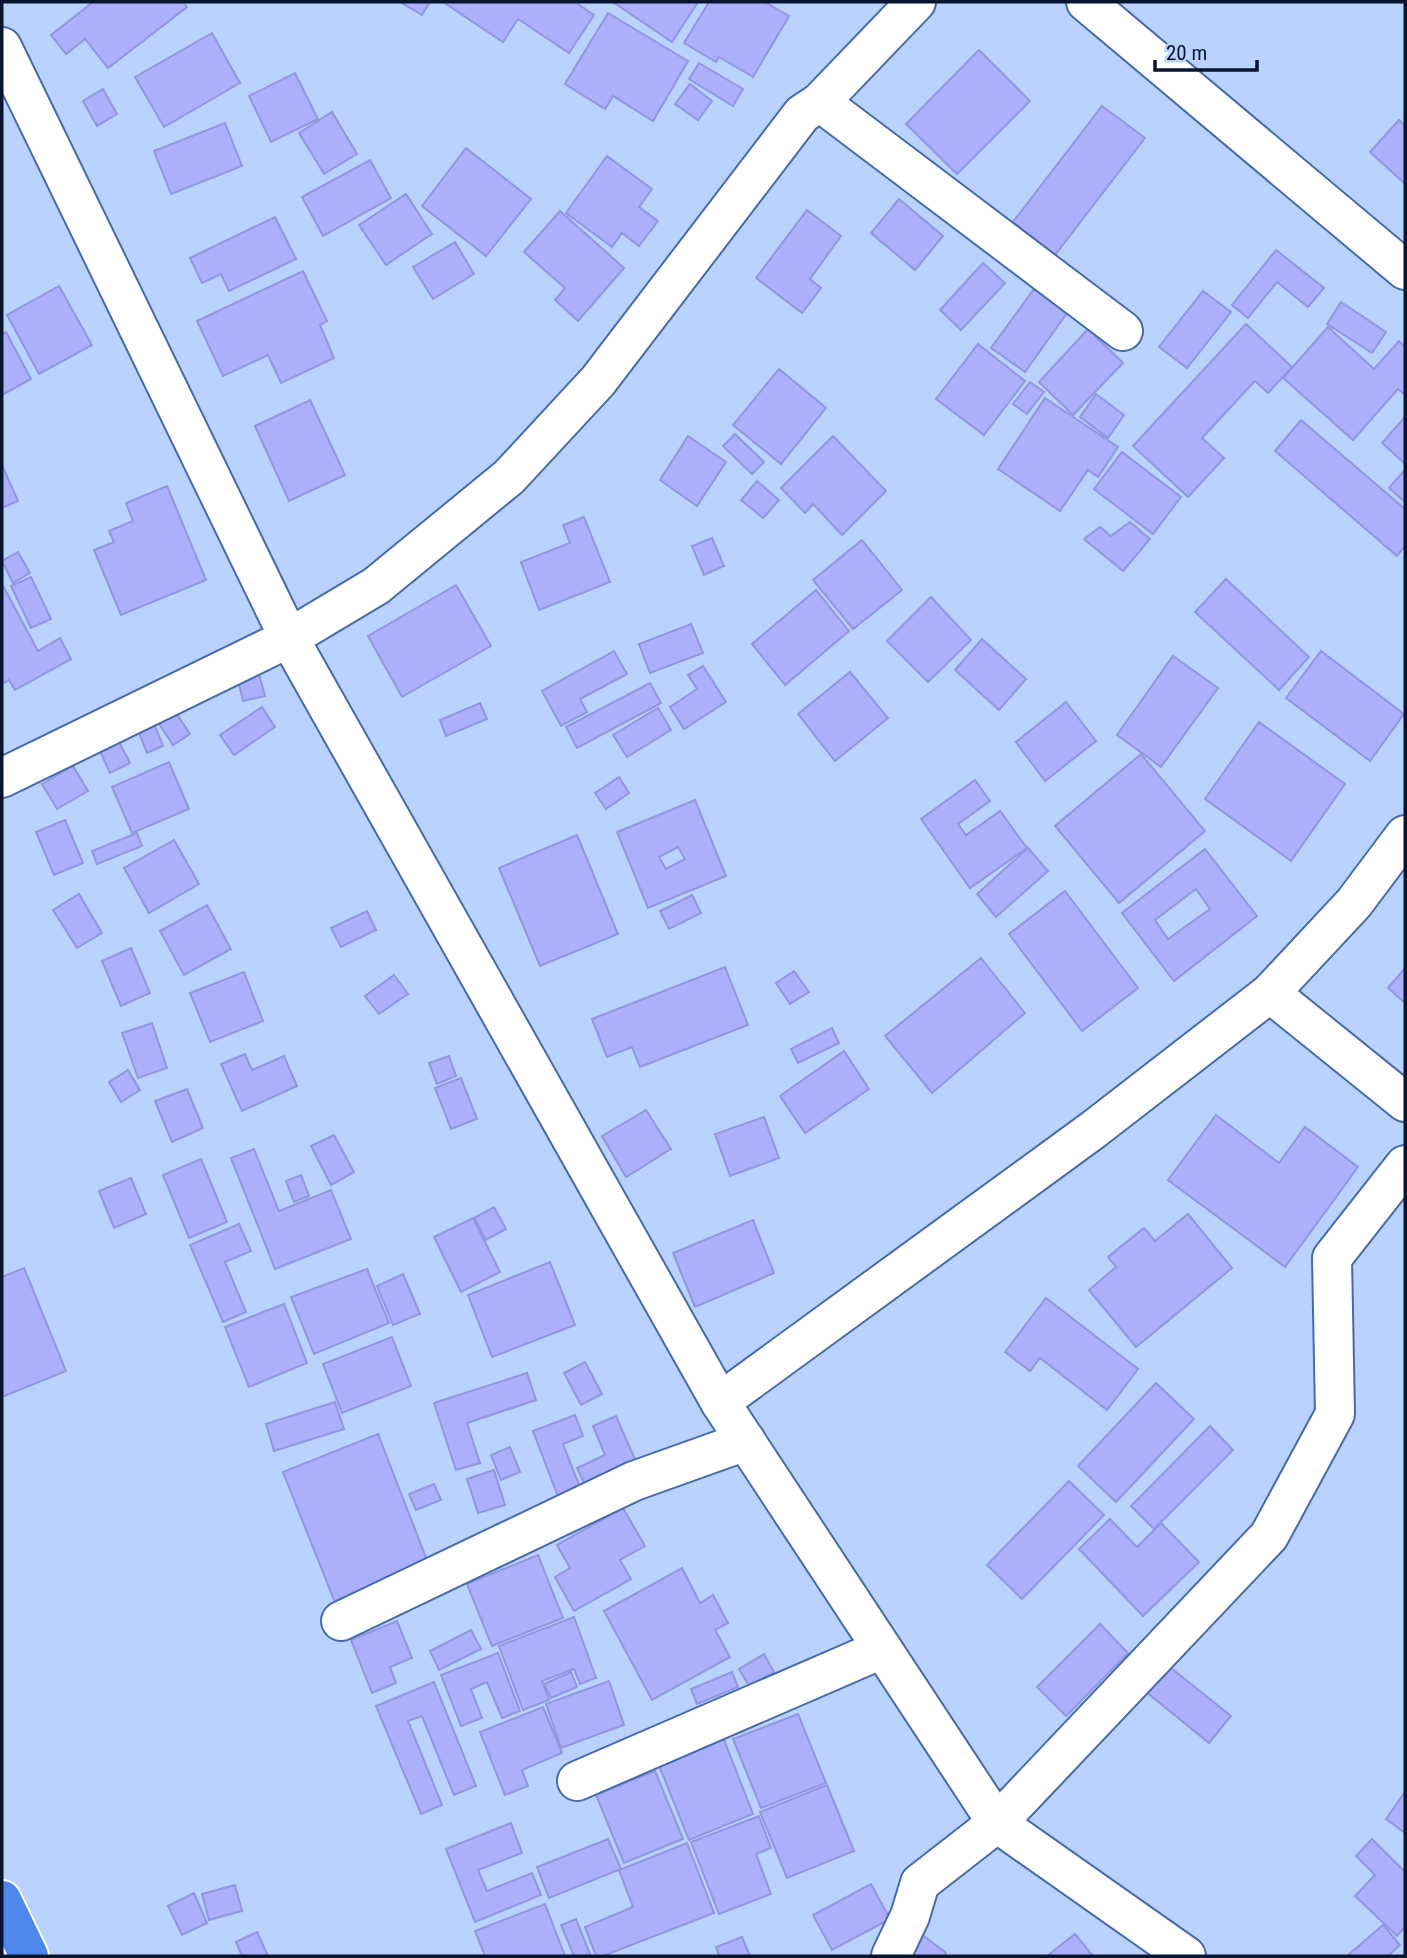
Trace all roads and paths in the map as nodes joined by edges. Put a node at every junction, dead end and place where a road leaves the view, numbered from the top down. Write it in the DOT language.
graph roads {
  1 [pos="916,2"];
  2 [pos="1086,2"];
  3 [pos="2,47"];
  4 [pos="820,102"];
  5 [pos="1405,270"];
  6 [pos="1123,331"];
  7 [pos="289,638"];
  8 [pos="2,778"];
  9 [pos="1403,843"];
  10 [pos="1270,993"];
  11 [pos="1405,1102"];
  12 [pos="1405,1165"];
  13 [pos="720,1402"];
  14 [pos="746,1441"];
  15 [pos="341,1622"];
  16 [pos="882,1648"];
  17 [pos="577,1782"];
  18 [pos="997,1823"];
  19 [pos="2,1900"];
  20 [pos="29,1956"];
  21 [pos="891,1956"];
  22 [pos="1186,1956"];
  1 -- 4 [label="street"];
  2 -- 5 [label="street"];
  3 -- 7 [label="street"];
  4 -- 6 [label="street"];
  4 -- 7 [label="street"];
  7 -- 8 [label="street"];
  7 -- 13 [label="street"];
  9 -- 10 [label="street"];
  10 -- 11 [label="street"];
  10 -- 13 [label="street"];
  12 -- 18 [label="street"];
  13 -- 14 [label="street"];
  14 -- 15 [label="street"];
  14 -- 16 [label="street"];
  16 -- 17 [label="street"];
  16 -- 18 [label="street"];
  18 -- 21 [label="street"];
  18 -- 22 [label="street"];
  19 -- 20 [label="highway"];
}
